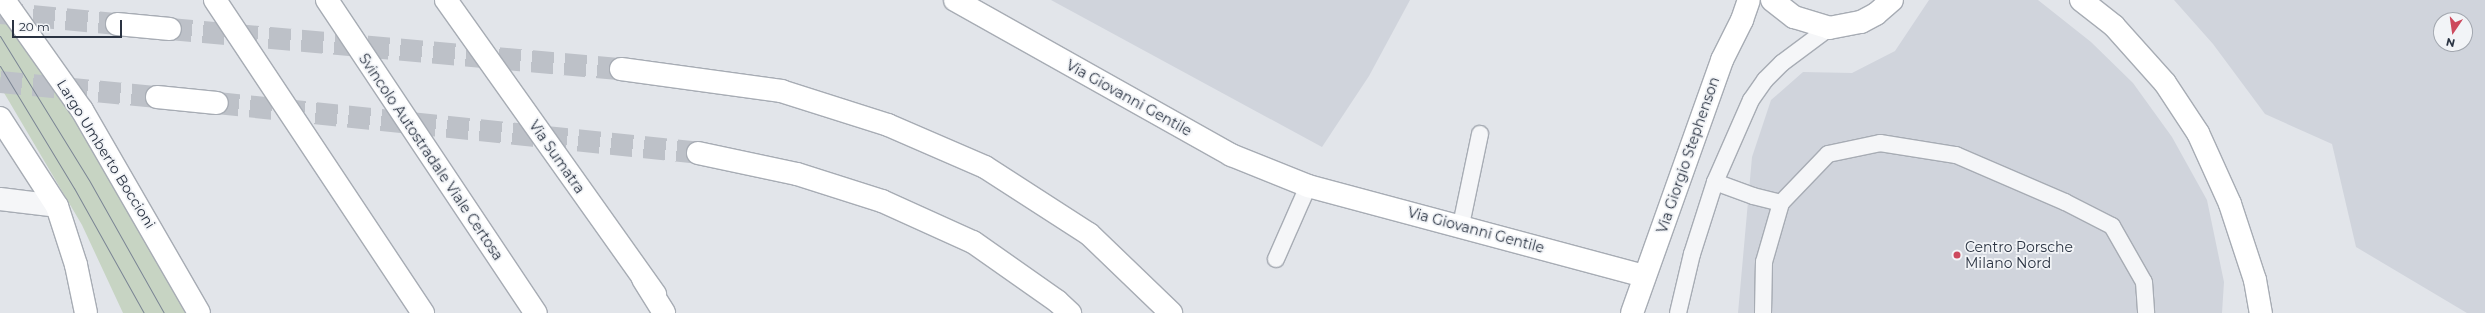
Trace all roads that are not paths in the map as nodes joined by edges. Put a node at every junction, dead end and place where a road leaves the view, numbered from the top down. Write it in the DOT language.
graph roads {
  1 [pos="4,0"];
  2 [pos="215,0"];
  3 [pos="327,0"];
  4 [pos="446,0"];
  5 [pos="954,0"];
  6 [pos="1749,0"];
  7 [pos="1772,0"];
  8 [pos="1892,0"];
  9 [pos="2080,0"];
  10 [pos="117,24"];
  11 [pos="1829,28"];
  12 [pos="170,29"];
  13 [pos="621,69"];
  14 [pos="157,97"];
  15 [pos="217,103"];
  16 [pos="0,118"];
  17 [pos="1480,134"];
  18 [pos="698,153"];
  19 [pos="1715,182"];
  20 [pos="1308,186"];
  21 [pos="0,199"];
  22 [pos="1781,203"];
  23 [pos="57,206"];
  24 [pos="1461,225"];
  25 [pos="1276,259"];
  26 [pos="1644,276"];
  27 [pos="643,279"];
  28 [pos="86,313"];
  29 [pos="199,313"];
  30 [pos="423,313"];
  31 [pos="536,313"];
  32 [pos="664,313"];
  33 [pos="669,313"];
  34 [pos="1070,313"];
  35 [pos="1171,313"];
  36 [pos="1632,313"];
  37 [pos="1678,313"];
  38 [pos="1763,313"];
  39 [pos="2146,313"];
  40 [pos="2261,313"];
  1 -- 29 [label="main road, Largo Umberto Boccioni"];
  2 -- 30 [label="main road"];
  3 -- 31 [label="main road, Svincolo Autostradale Viale Certosa"];
  4 -- 27 [label="main road, Via Sumatra"];
  5 -- 20 [label="main road, Via Giovanni Gentile"];
  6 -- 26 [label="main road, Via Giorgio Stephenson"];
  7 -- 11 [label="main road"];
  8 -- 11 [label="main road"];
  9 -- 40 [label="main road"];
  10 -- 12 [label="main road"];
  11 -- 19 [label="lane"];
  13 -- 35 [label="main road"];
  14 -- 15 [label="main road"];
  16 -- 23 [label="main road"];
  17 -- 24 [label="lane"];
  18 -- 34 [label="main road"];
  19 -- 22 [label="lane"];
  19 -- 37 [label="lane"];
  20 -- 24 [label="main road, Via Giovanni Gentile"];
  20 -- 25 [label="lane"];
  21 -- 23 [label="street"];
  22 -- 38 [label="lane"];
  22 -- 39 [label="lane"];
  23 -- 28 [label="main road"];
  24 -- 26 [label="main road, Via Giovanni Gentile"];
  26 -- 36 [label="main road, Via Giorgio Stephenson"];
  27 -- 32 [label="main road"];
  27 -- 33 [label="main road, Via Sumatra"];
}
